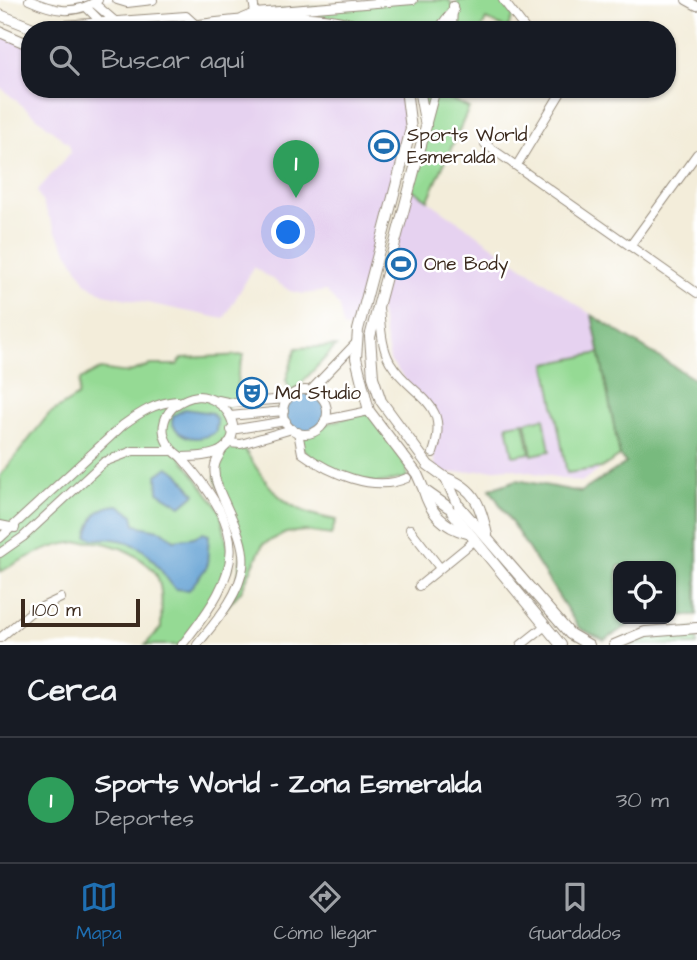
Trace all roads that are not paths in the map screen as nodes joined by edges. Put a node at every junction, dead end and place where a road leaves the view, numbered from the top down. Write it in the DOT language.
graph roads {
  1 [pos="29,0"];
  2 [pos="117,0"];
  3 [pos="153,0"];
  4 [pos="253,0"];
  5 [pos="413,0"];
  6 [pos="461,0"];
  7 [pos="686,0"];
  8 [pos="96,1"];
  9 [pos="506,1"];
  10 [pos="328,3"];
  11 [pos="452,6"];
  12 [pos="697,6"];
  13 [pos="86,7"];
  14 [pos="255,13"];
  15 [pos="0,15"];
  16 [pos="100,21"];
  17 [pos="115,21"];
  18 [pos="128,21"];
  19 [pos="192,21"];
  20 [pos="235,21"];
  21 [pos="252,21"];
  22 [pos="346,21"];
  23 [pos="520,21"];
  24 [pos="21,23"];
  25 [pos="2,34"];
  26 [pos="21,41"];
  27 [pos="406,98"];
  28 [pos="421,98"];
  29 [pos="434,98"];
  30 [pos="558,98"];
  31 [pos="426,126"];
  32 [pos="485,144"];
  33 [pos="697,154"];
  34 [pos="517,165"];
  35 [pos="630,246"];
  36 [pos="697,293"];
  37 [pos="379,304"];
  38 [pos="356,343"];
  39 [pos="310,391"];
  40 [pos="217,399"];
  41 [pos="288,399"];
  42 [pos="177,401"];
  43 [pos="284,411"];
  44 [pos="369,411"];
  45 [pos="233,416"];
  46 [pos="325,420"];
  47 [pos="292,427"];
  48 [pos="235,430"];
  49 [pos="225,447"];
  50 [pos="171,451"];
  51 [pos="433,453"];
  52 [pos="181,457"];
  53 [pos="428,465"];
  54 [pos="417,474"];
  55 [pos="407,478"];
  56 [pos="446,478"];
  57 [pos="424,490"];
  58 [pos="452,505"];
  59 [pos="0,525"];
  60 [pos="15,528"];
  61 [pos="410,529"];
  62 [pos="487,535"];
  63 [pos="470,537"];
  64 [pos="0,538"];
  65 [pos="0,554"];
  66 [pos="440,568"];
  67 [pos="419,586"];
  68 [pos="61,598"];
  69 [pos="545,626"];
  70 [pos="697,628"];
  71 [pos="0,638"];
  72 [pos="182,645"];
  73 [pos="197,645"];
  74 [pos="521,645"];
  75 [pos="561,645"];
  76 [pos="589,645"];
  77 [pos="614,645"];
  1 -- 13 [label="street"];
  2 -- 3 [label="street"];
  4 -- 14 [label="street"];
  5 -- 10 [label="street"];
  6 -- 11 [label="street"];
  7 -- 12 [label="street"];
  8 -- 13 [label="street"];
  8 -- 17 [label="street"];
  9 -- 23 [label="street"];
  10 -- 14 [label="street"];
  13 -- 16 [label="street"];
  14 -- 20 [label="street"];
  15 -- 24 [label="main road"];
  18 -- 19 [label="street"];
  21 -- 22 [label="main road"];
  25 -- 26 [label="main road"];
  27 -- 38 [label="main road"];
  28 -- 31 [label="main road"];
  29 -- 31 [label="street"];
  30 -- 34 [label="street"];
  31 -- 37 [label="main road"];
  32 -- 34 [label="street"];
  33 -- 35 [label="street"];
  34 -- 35 [label="street"];
  35 -- 36 [label="street"];
  37 -- 51 [label="street"];
  37 -- 53 [label="main road"];
  38 -- 39 [label="street"];
  38 -- 44 [label="main road"];
  39 -- 41 [label="street"];
  39 -- 46 [label="street"];
  40 -- 41 [label="street"];
  40 -- 42 [label="street"];
  40 -- 45 [label="street"];
  41 -- 43 [label="street"];
  42 -- 50 [label="street"];
  42 -- 60 [label="street"];
  43 -- 45 [label="street"];
  43 -- 47 [label="street"];
  44 -- 46 [label="street"];
  44 -- 54 [label="main road"];
  45 -- 48 [label="street"];
  46 -- 47 [label="street"];
  47 -- 48 [label="street"];
  47 -- 49 [label="street"];
  47 -- 55 [label="street"];
  48 -- 49 [label="street"];
  49 -- 52 [label="street"];
  49 -- 73 [label="street"];
  50 -- 52 [label="street"];
  50 -- 65 [label="street"];
  52 -- 72 [label="street"];
  53 -- 54 [label="main road"];
  53 -- 56 [label="main road"];
  54 -- 57 [label="main road"];
  56 -- 58 [label="main road"];
  56 -- 62 [label="main road"];
  57 -- 58 [label="main road"];
  57 -- 63 [label="main road"];
  58 -- 62 [label="main road"];
  58 -- 63 [label="main road"];
  59 -- 60 [label="street"];
  60 -- 64 [label="street"];
  61 -- 66 [label="street"];
  62 -- 76 [label="main road"];
  63 -- 66 [label="street"];
  63 -- 69 [label="main road"];
  66 -- 67 [label="street"];
  68 -- 71 [label="street"];
  69 -- 74 [label="street"];
  69 -- 75 [label="main road"];
  70 -- 77 [label="main road"];
}
